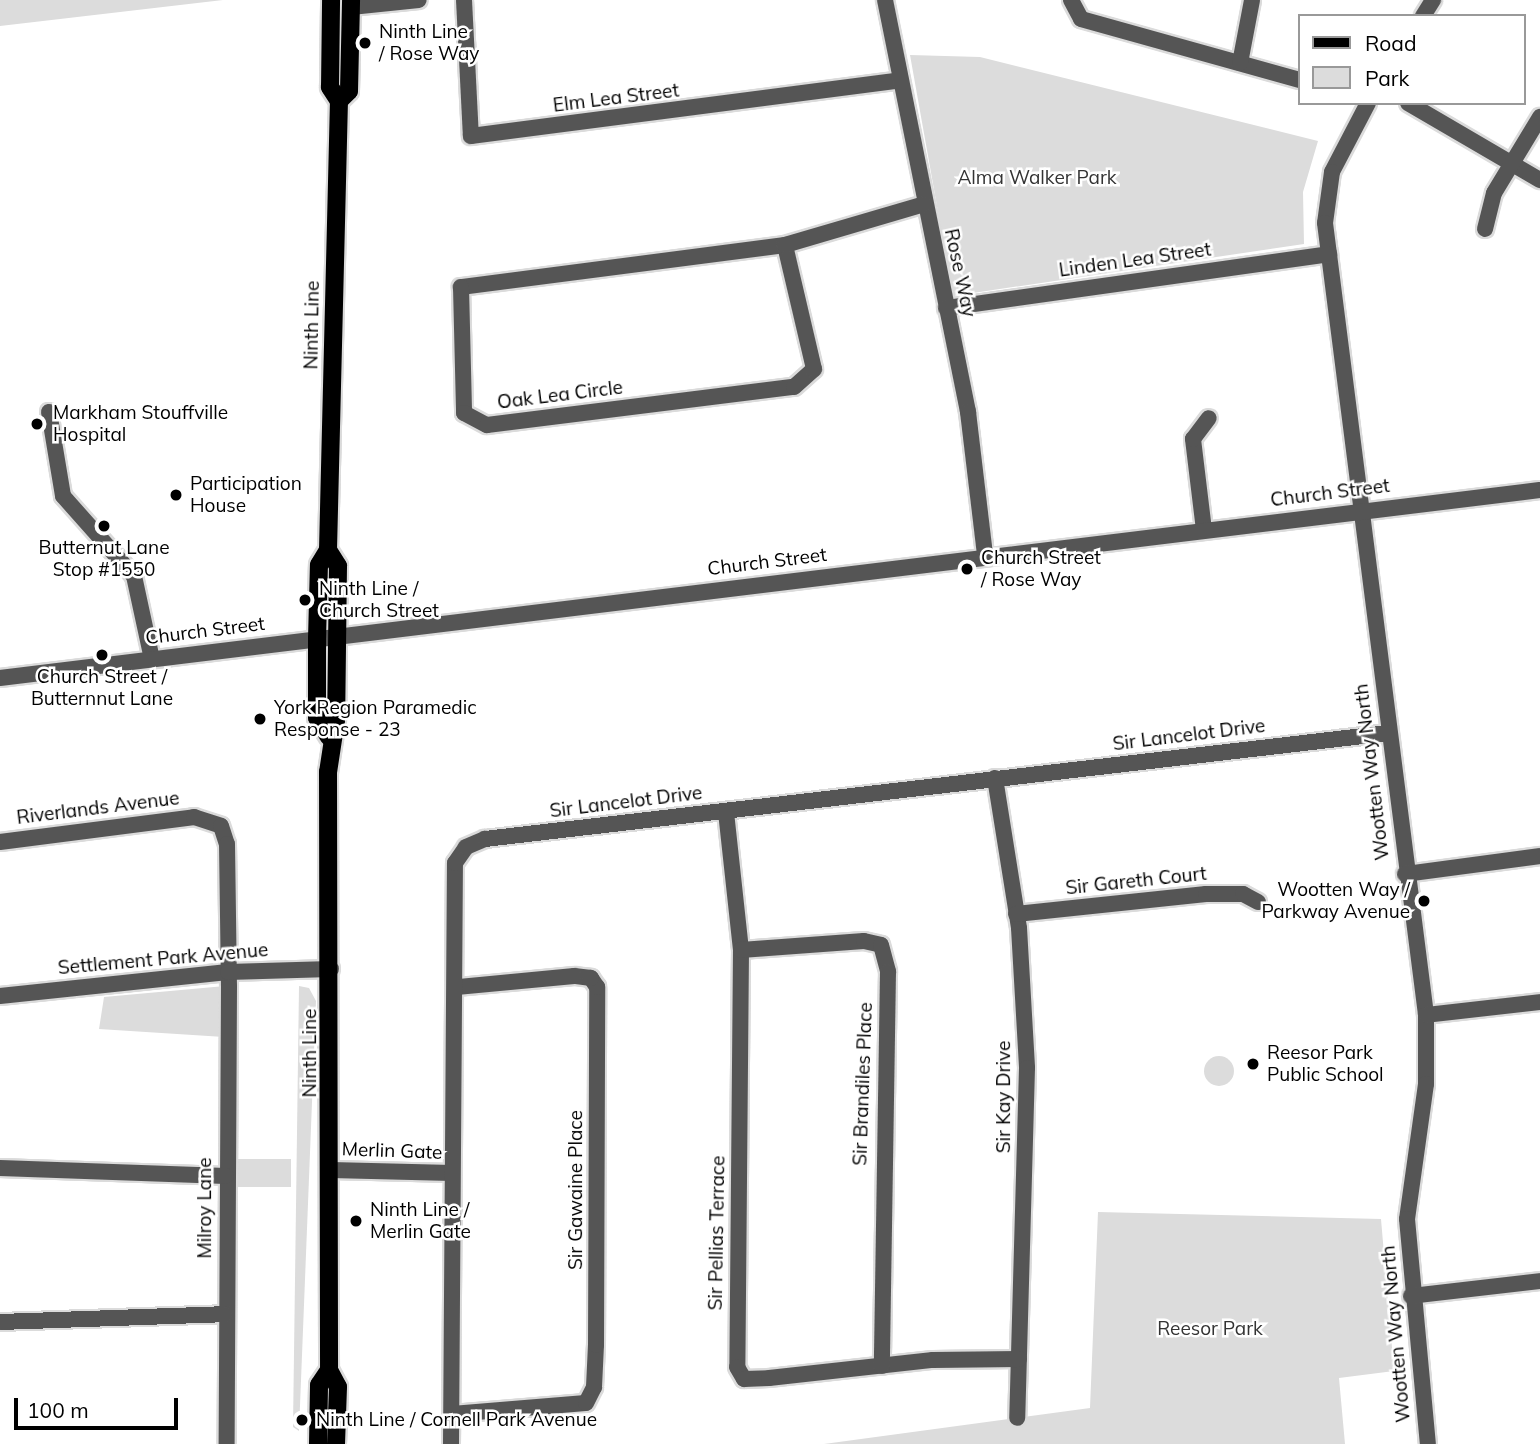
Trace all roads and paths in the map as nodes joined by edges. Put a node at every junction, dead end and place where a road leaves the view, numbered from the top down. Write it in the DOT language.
graph roads {
  1 [pos="331,0"];
  2 [pos="419,0"];
  3 [pos="464,0"];
  4 [pos="886,0"];
  5 [pos="1071,0"];
  6 [pos="1252,0"];
  7 [pos="351,4"];
  8 [pos="1240,63"];
  9 [pos="1298,78"];
  10 [pos="900,80"];
  11 [pos="339,101"];
  12 [pos="1361,105"];
  13 [pos="1411,105"];
  14 [pos="1540,117"];
  15 [pos="1514,166"];
  16 [pos="1540,180"];
  17 [pos="924,204"];
  18 [pos="1485,229"];
  19 [pos="785,244"];
  20 [pos="1329,254"];
  21 [pos="946,308"];
  22 [pos="49,412"];
  23 [pos="1209,418"];
  24 [pos="1540,490"];
  25 [pos="1361,511"];
  26 [pos="1204,530"];
  27 [pos="328,550"];
  28 [pos="985,555"];
  29 [pos="337,637"];
  30 [pos="317,639"];
  31 [pos="152,659"];
  32 [pos="0,678"];
  33 [pos="1389,733"];
  34 [pos="329,737"];
  35 [pos="995,778"];
  36 [pos="726,811"];
  37 [pos="0,842"];
  38 [pos="1540,856"];
  39 [pos="1405,874"];
  40 [pos="1258,902"];
  41 [pos="1016,914"];
  42 [pos="741,950"];
  43 [pos="331,969"];
  44 [pos="228,972"];
  45 [pos="457,987"];
  46 [pos="0,996"];
  47 [pos="1540,1002"];
  48 [pos="1426,1015"];
  49 [pos="0,1168"];
  50 [pos="331,1170"];
  51 [pos="452,1174"];
  52 [pos="226,1176"];
  53 [pos="1540,1280"];
  54 [pos="1411,1296"];
  55 [pos="225,1314"];
  56 [pos="0,1322"];
  57 [pos="1018,1359"];
  58 [pos="882,1366"];
  59 [pos="329,1370"];
  60 [pos="452,1415"];
  61 [pos="1017,1418"];
  62 [pos="227,1444"];
  63 [pos="318,1444"];
  64 [pos="336,1444"];
  65 [pos="451,1444"];
  66 [pos="1428,1444"];
  1 -- 11 [label="main road, Ninth Line"];
  2 -- 7 [label="street"];
  3 -- 10 [label="street, Elm Lea Street"];
  4 -- 10 [label="street, Rose Way"];
  5 -- 8 [label="street"];
  6 -- 8 [label="street"];
  7 -- 11 [label="main road, Ninth Line"];
  8 -- 9 [label="street"];
  10 -- 17 [label="street, Rose Way"];
  11 -- 27 [label="main road, Ninth Line"];
  12 -- 20 [label="street, Wootten Way North"];
  13 -- 15 [label="street"];
  14 -- 15 [label="street"];
  15 -- 16 [label="street"];
  15 -- 18 [label="street"];
  17 -- 19 [label="street, Oak Lea Circle"];
  17 -- 21 [label="street, Rose Way"];
  19 -- 19 [label="street, Oak Lea Circle"];
  20 -- 21 [label="street, Linden Lea Street"];
  20 -- 25 [label="street, Wootten Way North"];
  21 -- 28 [label="street, Rose Way"];
  22 -- 31 [label="street"];
  23 -- 26 [label="street"];
  24 -- 25 [label="street, Church Street"];
  25 -- 26 [label="street, Church Street"];
  25 -- 33 [label="street, Wootten Way North"];
  26 -- 28 [label="street, Church Street"];
  27 -- 29 [label="main road, Ninth Line"];
  27 -- 30 [label="main road, Ninth Line"];
  28 -- 29 [label="street, Church Street"];
  29 -- 30 [label="street, Church Street"];
  29 -- 34 [label="main road, Ninth Line"];
  30 -- 31 [label="street, Church Street"];
  30 -- 34 [label="main road, Ninth Line"];
  31 -- 32 [label="street, Church Street"];
  33 -- 35 [label="street, Sir Lancelot Drive"];
  33 -- 39 [label="street, Wootten Way North"];
  34 -- 43 [label="main road, Ninth Line"];
  35 -- 36 [label="street, Sir Lancelot Drive"];
  35 -- 41 [label="street, Sir Kay Drive"];
  36 -- 42 [label="street, Sir Pellias Terrace"];
  36 -- 45 [label="street, Sir Lancelot Drive"];
  37 -- 44 [label="street, Riverlands Avenue"];
  38 -- 39 [label="street"];
  39 -- 48 [label="street, Wootten Way North"];
  40 -- 41 [label="street, Sir Gareth Court"];
  41 -- 57 [label="street, Sir Kay Drive"];
  42 -- 58 [label="street, Sir Brandiles Place"];
  42 -- 58 [label="street, Sir Pellias Terrace"];
  43 -- 44 [label="street, Settlement Park Avenue"];
  43 -- 50 [label="main road, Ninth Line"];
  44 -- 46 [label="street, Settlement Park Avenue"];
  44 -- 52 [label="street, Milroy Lane"];
  45 -- 51 [label="street, Sir Lancelot Drive"];
  45 -- 60 [label="street, Sir Gawaine Place"];
  47 -- 48 [label="street"];
  48 -- 54 [label="street, Wootten Way North"];
  49 -- 52 [label="street"];
  50 -- 51 [label="street, Merlin Gate"];
  50 -- 59 [label="main road, Ninth Line"];
  51 -- 60 [label="street, Sir Lancelot Drive"];
  52 -- 55 [label="street, Milroy Lane"];
  53 -- 54 [label="street"];
  54 -- 66 [label="street, Wootten Way North"];
  55 -- 56 [label="street"];
  55 -- 62 [label="street, Milroy Lane"];
  57 -- 58 [label="street, Sir Pellias Terrace"];
  57 -- 61 [label="street, Sir Kay Drive"];
  59 -- 63 [label="main road, Ninth Line"];
  59 -- 64 [label="main road, Ninth Line"];
  60 -- 65 [label="street, Sir Lancelot Drive"];
}
